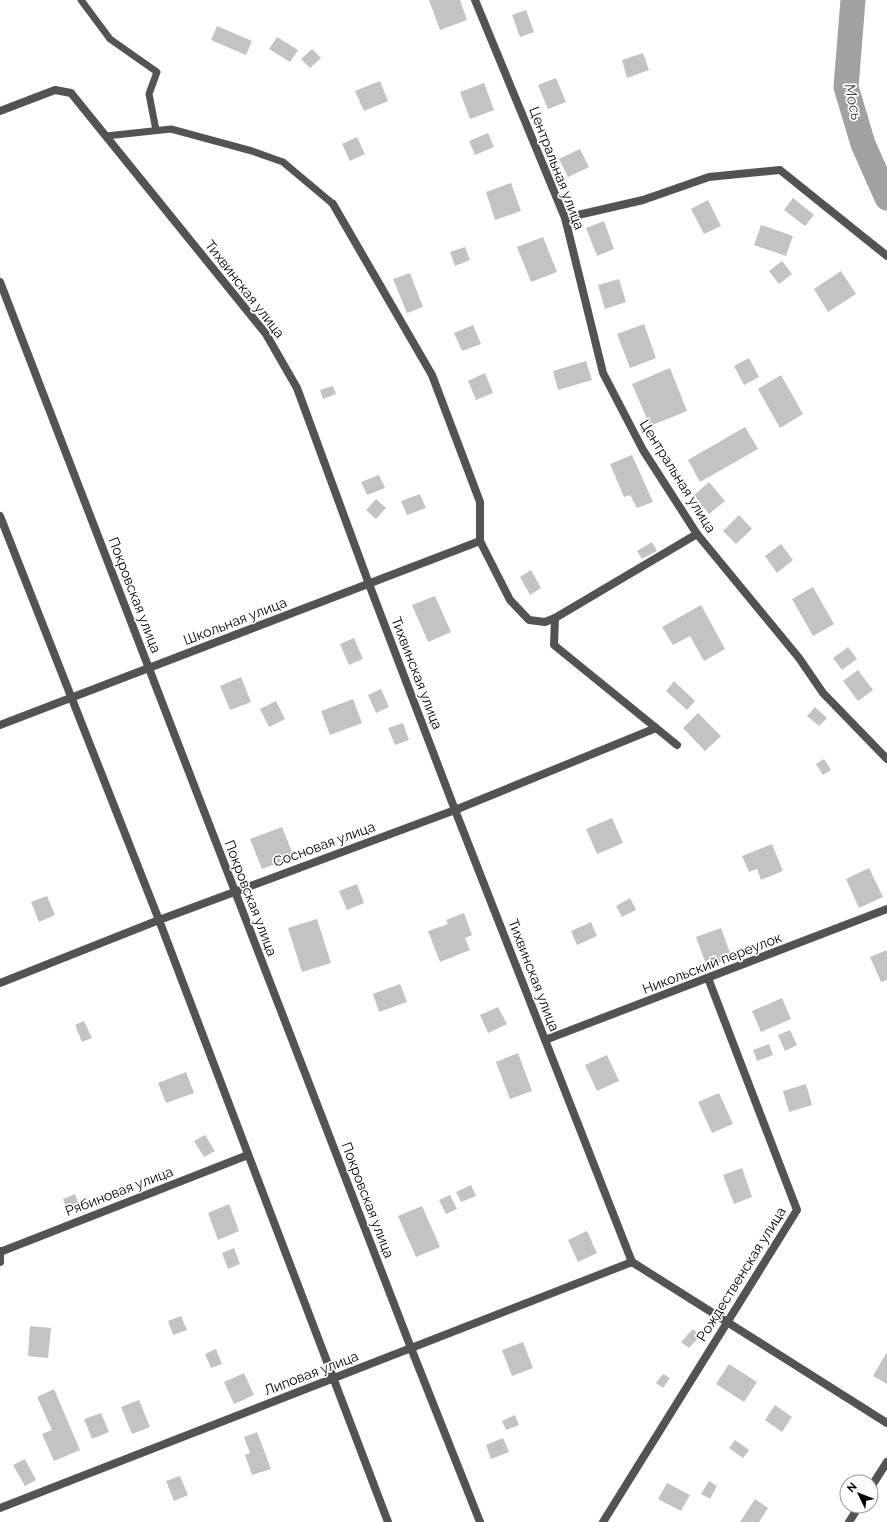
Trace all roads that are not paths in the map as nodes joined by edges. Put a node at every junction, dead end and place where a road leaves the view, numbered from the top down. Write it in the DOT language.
graph roads {
  1 [pos="81,0"];
  2 [pos="475,0"];
  3 [pos="0,111"];
  4 [pos="156,130"];
  5 [pos="106,136"];
  6 [pos="333,204"];
  7 [pos="565,218"];
  8 [pos="887,256"];
  9 [pos="0,282"];
  10 [pos="0,516"];
  11 [pos="697,534"];
  12 [pos="480,541"];
  13 [pos="368,584"];
  14 [pos="555,618"];
  15 [pos="149,668"];
  16 [pos="72,698"];
  17 [pos="0,726"];
  18 [pos="656,728"];
  19 [pos="677,745"];
  20 [pos="887,759"];
  21 [pos="455,810"];
  22 [pos="235,891"];
  23 [pos="887,909"];
  24 [pos="158,920"];
  25 [pos="708,978"];
  26 [pos="0,983"];
  27 [pos="545,1040"];
  28 [pos="248,1155"];
  29 [pos="0,1251"];
  30 [pos="0,1262"];
  31 [pos="632,1262"];
  32 [pos="727,1321"];
  33 [pos="410,1348"];
  34 [pos="333,1378"];
  35 [pos="887,1423"];
  36 [pos="887,1462"];
  37 [pos="879,1474"];
  38 [pos="0,1508"];
  39 [pos="388,1522"];
  40 [pos="480,1522"];
  41 [pos="602,1522"];
  1 -- 4 [label="lane"];
  2 -- 7 [label="street, Центральная улица"];
  3 -- 5 [label="street, Тихвинская улица"];
  4 -- 5 [label="lane"];
  4 -- 6 [label="lane"];
  5 -- 13 [label="street, Тихвинская улица"];
  6 -- 12 [label="street"];
  7 -- 8 [label="street"];
  7 -- 11 [label="street, Центральная улица"];
  9 -- 15 [label="street, Покровская улица"];
  10 -- 16 [label="street"];
  11 -- 14 [label="street"];
  11 -- 20 [label="street, Центральная улица"];
  12 -- 13 [label="street, Школьная улица"];
  12 -- 14 [label="street"];
  13 -- 15 [label="street, Школьная улица"];
  13 -- 21 [label="street, Тихвинская улица"];
  14 -- 18 [label="street"];
  15 -- 16 [label="street, Школьная улица"];
  15 -- 22 [label="street, Покровская улица"];
  16 -- 17 [label="street, Школьная улица"];
  16 -- 24 [label="street"];
  18 -- 19 [label="street"];
  18 -- 21 [label="street, Сосновая улица"];
  21 -- 22 [label="street, Сосновая улица"];
  21 -- 27 [label="street, Тихвинская улица"];
  22 -- 24 [label="street, Сосновая улица"];
  22 -- 33 [label="street, Покровская улица"];
  23 -- 25 [label="street, Никольский переулок"];
  24 -- 26 [label="street, Сосновая улица"];
  24 -- 28 [label="street"];
  25 -- 27 [label="street, Никольский переулок"];
  25 -- 32 [label="street, Рождественская улица"];
  27 -- 31 [label="street, Тихвинская улица"];
  28 -- 29 [label="street, Рябиновая улица"];
  28 -- 34 [label="street"];
  29 -- 30 [label="street"];
  31 -- 32 [label="street"];
  31 -- 33 [label="street, Липовая улица"];
  32 -- 35 [label="street"];
  32 -- 41 [label="street, Рождественская улица"];
  33 -- 34 [label="street, Липовая улица"];
  33 -- 40 [label="street, Покровская улица"];
  34 -- 38 [label="street, Липовая улица"];
  34 -- 39 [label="street"];
  36 -- 37 [label="street"];
}
